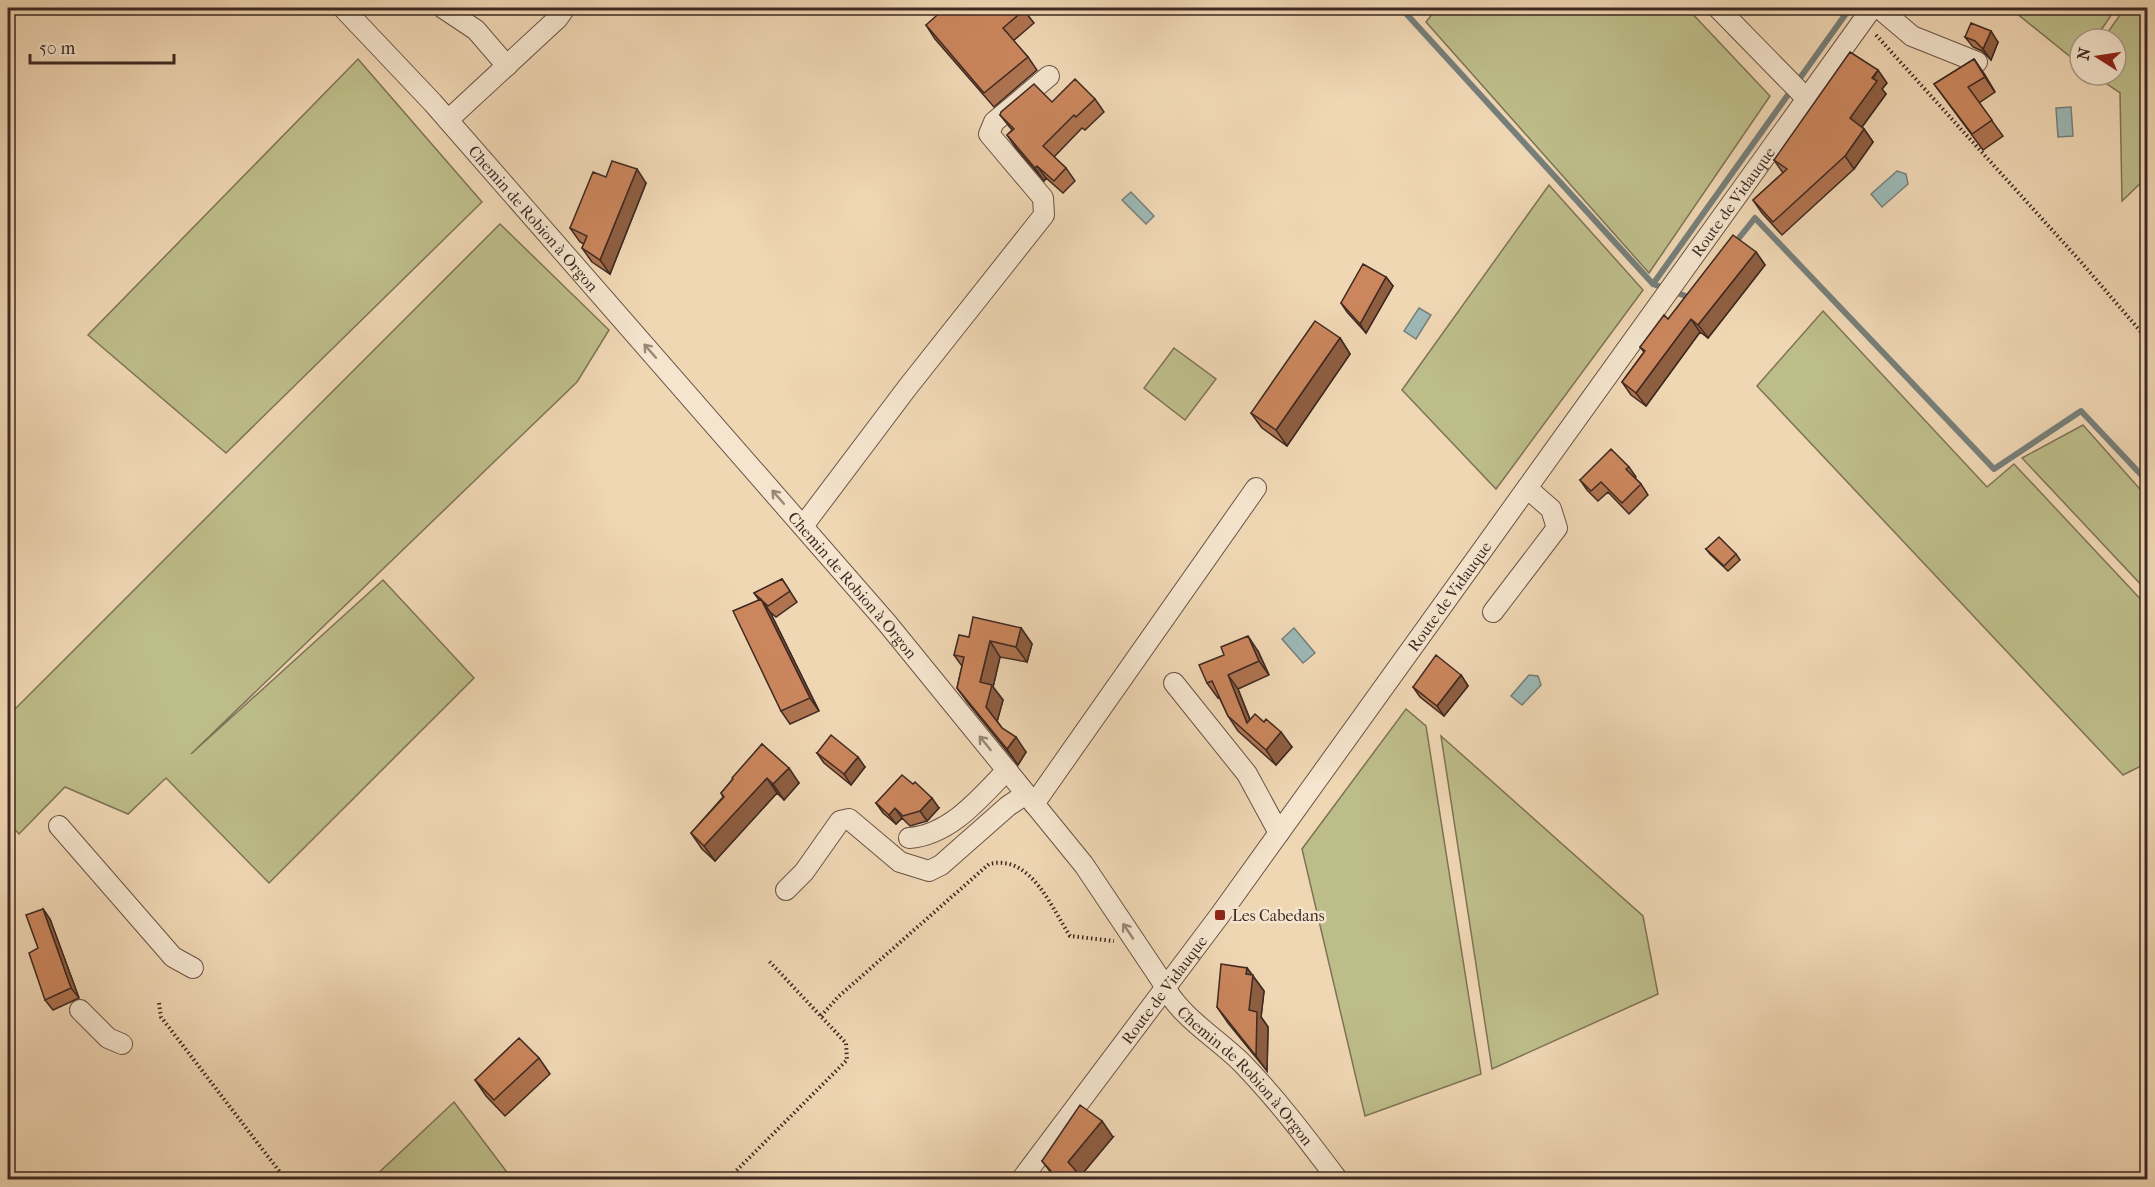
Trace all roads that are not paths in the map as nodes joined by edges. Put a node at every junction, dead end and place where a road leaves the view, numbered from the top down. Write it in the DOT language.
graph roads {
  1 [pos="343,8"];
  2 [pos="443,8"];
  3 [pos="565,8"];
  4 [pos="1718,8"];
  5 [pos="1879,8"];
  6 [pos="1866,15"];
  7 [pos="1977,62"];
  8 [pos="507,66"];
  9 [pos="1049,76"];
  10 [pos="1807,99"];
  11 [pos="448,120"];
  12 [pos="1256,488"];
  13 [pos="1527,488"];
  14 [pos="803,526"];
  15 [pos="1493,612"];
  16 [pos="1174,683"];
  17 [pos="1007,770"];
  18 [pos="1030,799"];
  19 [pos="59,826"];
  20 [pos="1279,833"];
  21 [pos="909,838"];
  22 [pos="786,890"];
  23 [pos="193,968"];
  24 [pos="1163,984"];
  25 [pos="80,1010"];
  26 [pos="122,1044"];
  27 [pos="1021,1179"];
  28 [pos="1338,1179"];
  1 -- 11 [label="street, Chemin de Robion à Orgon"];
  2 -- 8 [label="street"];
  3 -- 8 [label="street"];
  4 -- 10 [label="street"];
  5 -- 7 [label="street"];
  6 -- 10 [label="street, Route de Vidauque"];
  8 -- 11 [label="street"];
  9 -- 14 [label="street"];
  10 -- 13 [label="street, Route de Vidauque"];
  14 -- 11 [label="street, Chemin de Robion à Orgon, one-way"];
  12 -- 18 [label="street"];
  13 -- 15 [label="street"];
  13 -- 20 [label="street, Route de Vidauque"];
  17 -- 14 [label="street, Chemin de Robion à Orgon, one-way"];
  16 -- 20 [label="street"];
  17 -- 18 [label="street, Chemin de Robion à Orgon"];
  17 -- 21 [label="street"];
  18 -- 22 [label="street"];
  24 -- 18 [label="street, Chemin de Robion à Orgon, one-way"];
  19 -- 23 [label="street"];
  20 -- 24 [label="street, Route de Vidauque"];
  24 -- 27 [label="street, Route de Vidauque"];
  24 -- 28 [label="street, Chemin de Robion à Orgon"];
  25 -- 26 [label="street"];
}
